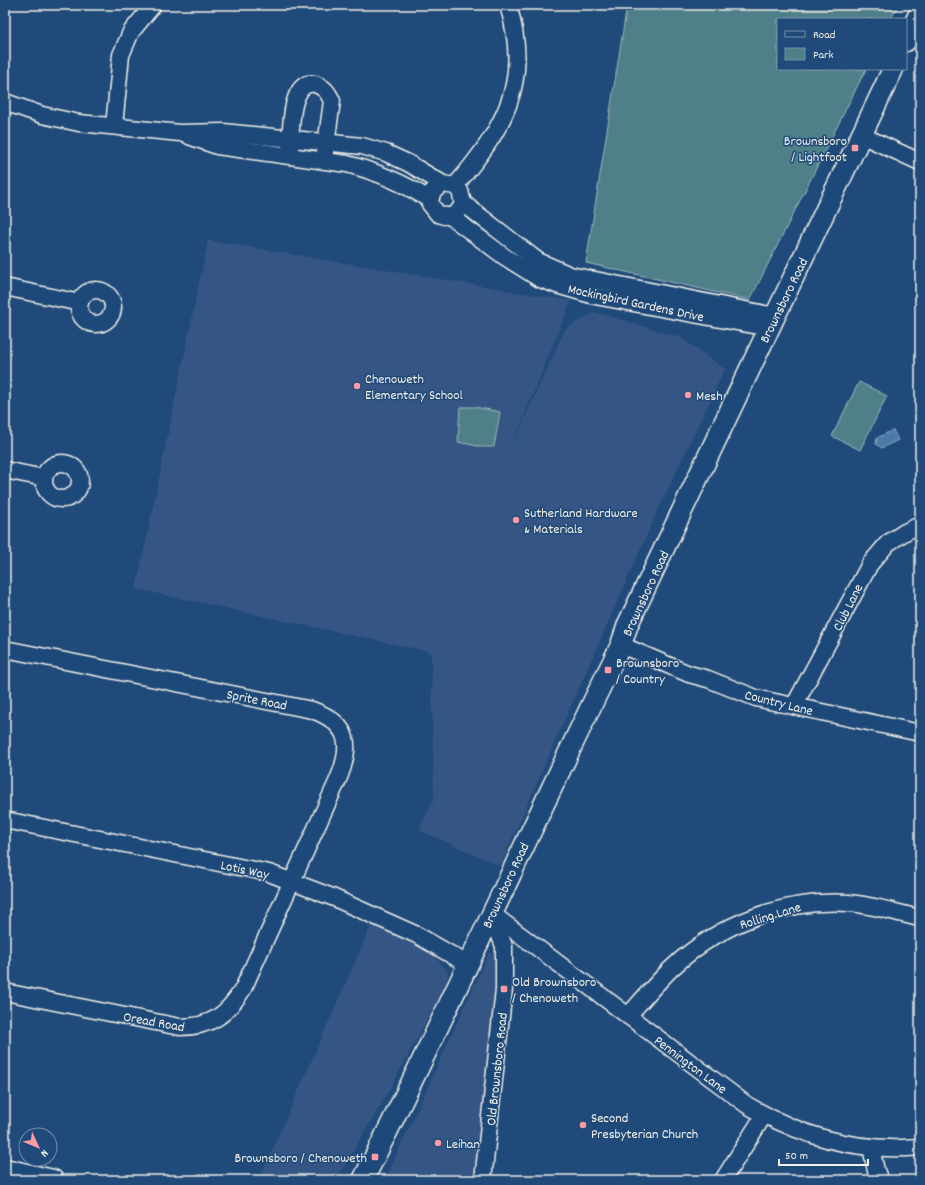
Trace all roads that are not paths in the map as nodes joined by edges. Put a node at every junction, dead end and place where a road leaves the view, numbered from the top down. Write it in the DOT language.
graph roads {
  1 [pos="153,5"];
  2 [pos="508,5"];
  3 [pos="920,12"];
  4 [pos="907,39"];
  5 [pos="893,70"];
  6 [pos="5,102"];
  7 [pos="114,126"];
  8 [pos="180,133"];
  9 [pos="861,135"];
  10 [pos="291,138"];
  11 [pos="327,142"];
  12 [pos="289,156"];
  13 [pos="324,161"];
  14 [pos="920,162"];
  15 [pos="449,185"];
  16 [pos="430,200"];
  17 [pos="463,203"];
  18 [pos="450,216"];
  19 [pos="5,288"];
  20 [pos="80,303"];
  21 [pos="772,322"];
  22 [pos="5,470"];
  23 [pos="44,478"];
  24 [pos="920,525"];
  25 [pos="621,645"];
  26 [pos="5,649"];
  27 [pos="794,706"];
  28 [pos="920,733"];
  29 [pos="5,820"];
  30 [pos="292,881"];
  31 [pos="491,913"];
  32 [pos="920,918"];
  33 [pos="469,965"];
  34 [pos="5,992"];
  35 [pos="628,1016"];
  36 [pos="764,1116"];
  37 [pos="871,1147"];
  38 [pos="920,1147"];
  39 [pos="12,1174"];
  40 [pos="53,1180"];
  41 [pos="363,1180"];
  42 [pos="484,1180"];
  43 [pos="723,1180"];
  44 [pos="880,1180"];
  1 -- 7 [label="street"];
  2 -- 15 [label="street"];
  3 -- 4 [label="main road"];
  5 -- 9 [label="main road, Brownsboro Road"];
  6 -- 7 [label="street, Mockingbird Gardens Drive"];
  7 -- 8 [label="street, Mockingbird Gardens Drive"];
  8 -- 10 [label="street, Mockingbird Gardens Drive"];
  8 -- 12 [label="street, Mockingbird Gardens Drive"];
  9 -- 14 [label="street"];
  9 -- 21 [label="main road, Brownsboro Road"];
  10 -- 11 [label="street, Mockingbird Gardens Drive"];
  10 -- 11 [label="street"];
  10 -- 12 [label="street"];
  11 -- 13 [label="street"];
  11 -- 15 [label="street, Mockingbird Gardens Drive"];
  12 -- 13 [label="street, Mockingbird Gardens Drive"];
  13 -- 16 [label="street, Mockingbird Gardens Drive"];
  15 -- 16 [label="street"];
  15 -- 17 [label="street, Mockingbird Gardens Drive"];
  16 -- 18 [label="street, Mockingbird Gardens Drive"];
  17 -- 18 [label="street"];
  17 -- 21 [label="street, Mockingbird Gardens Drive"];
  18 -- 21 [label="street, Mockingbird Gardens Drive"];
  19 -- 20 [label="street"];
  21 -- 25 [label="main road, Brownsboro Road"];
  22 -- 23 [label="street"];
  24 -- 27 [label="street, Club Lane"];
  25 -- 27 [label="street, Country Lane"];
  25 -- 31 [label="main road, Brownsboro Road"];
  26 -- 30 [label="street, Sprite Road"];
  27 -- 28 [label="street, Country Lane"];
  29 -- 30 [label="street, Lotis Way"];
  30 -- 33 [label="street, Lotis Way"];
  30 -- 34 [label="street, Oread Road"];
  31 -- 33 [label="main road, Brownsboro Road"];
  31 -- 35 [label="street, Pennington Lane"];
  31 -- 42 [label="street, Old Brownsboro Road"];
  32 -- 35 [label="street, Rolling Lane"];
  33 -- 41 [label="main road, Brownsboro Road"];
  35 -- 36 [label="street, Pennington Lane"];
  36 -- 37 [label="street, Pennington Lane"];
  36 -- 43 [label="street"];
  37 -- 38 [label="street, Pennington Lane"];
  37 -- 44 [label="street"];
  39 -- 40 [label="main road"];
}
